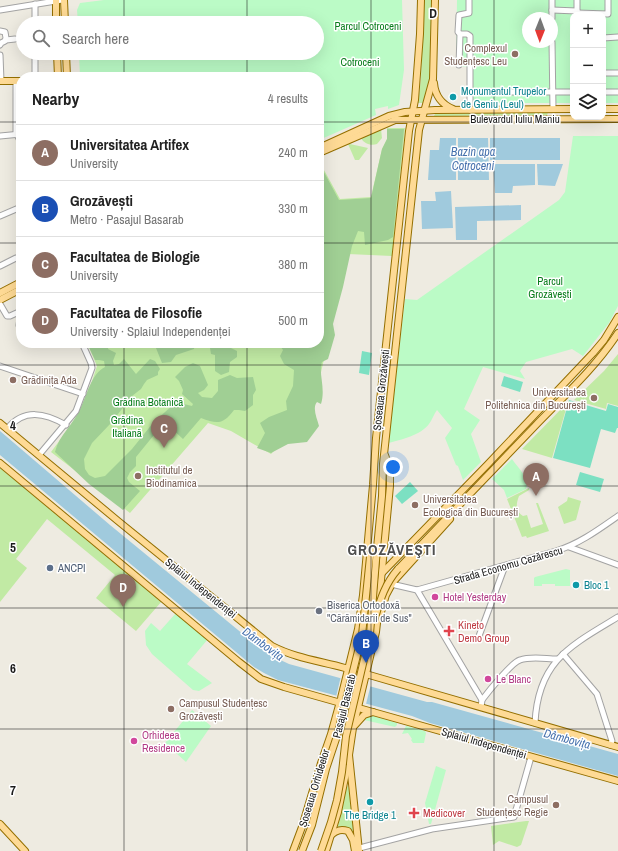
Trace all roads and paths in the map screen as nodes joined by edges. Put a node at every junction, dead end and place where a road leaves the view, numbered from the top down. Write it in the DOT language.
graph roads {
  1 [pos="59,0"];
  2 [pos="421,0"];
  3 [pos="435,0"];
  4 [pos="469,0"];
  5 [pos="552,0"];
  6 [pos="577,0"];
  7 [pos="608,0"];
  8 [pos="27,3"];
  9 [pos="35,4"];
  10 [pos="0,10"];
  11 [pos="552,10"];
  12 [pos="570,12"];
  13 [pos="577,12"];
  14 [pos="606,14"];
  15 [pos="35,16"];
  16 [pos="57,16"];
  17 [pos="63,16"];
  18 [pos="0,31"];
  19 [pos="460,34"];
  20 [pos="618,37"];
  21 [pos="606,38"];
  22 [pos="15,39"];
  23 [pos="6,40"];
  24 [pos="0,45"];
  25 [pos="552,48"];
  26 [pos="0,56"];
  27 [pos="35,60"];
  28 [pos="57,60"];
  29 [pos="66,60"];
  30 [pos="459,65"];
  31 [pos="35,72"];
  32 [pos="58,72"];
  33 [pos="67,72"];
  34 [pos="606,73"];
  35 [pos="618,73"];
  36 [pos="433,79"];
  37 [pos="1,81"];
  38 [pos="16,81"];
  39 [pos="470,92"];
  40 [pos="552,92"];
  41 [pos="570,92"];
  42 [pos="606,92"];
  43 [pos="618,92"];
  44 [pos="570,109"];
  45 [pos="606,109"];
  46 [pos="618,109"];
  47 [pos="457,110"];
  48 [pos="470,110"];
  49 [pos="553,110"];
  50 [pos="413,111"];
  51 [pos="424,111"];
  52 [pos="618,118"];
  53 [pos="411,120"];
  54 [pos="422,120"];
  55 [pos="16,134"];
  56 [pos="0,136"];
  57 [pos="324,146"];
  58 [pos="324,151"];
  59 [pos="16,209"];
  60 [pos="0,216"];
  61 [pos="16,258"];
  62 [pos="0,266"];
  63 [pos="16,285"];
  64 [pos="16,292"];
  65 [pos="0,293"];
  66 [pos="0,300"];
  67 [pos="0,304"];
  68 [pos="16,313"];
  69 [pos="618,317"];
  70 [pos="618,333"];
  71 [pos="84,348"];
  72 [pos="0,366"];
  73 [pos="82,394"];
  74 [pos="0,423"];
  75 [pos="66,425"];
  76 [pos="7,429"];
  77 [pos="376,438"];
  78 [pos="385,454"];
  79 [pos="39,455"];
  80 [pos="0,463"];
  81 [pos="380,464"];
  82 [pos="461,502"];
  83 [pos="618,516"];
  84 [pos="582,540"];
  85 [pos="569,547"];
  86 [pos="582,552"];
  87 [pos="383,553"];
  88 [pos="395,559"];
  89 [pos="618,565"];
  90 [pos="505,566"];
  91 [pos="382,572"];
  92 [pos="391,584"];
  93 [pos="417,590"];
  94 [pos="363,595"];
  95 [pos="618,617"];
  96 [pos="373,633"];
  97 [pos="479,636"];
  98 [pos="562,654"];
  99 [pos="557,659"];
  100 [pos="348,668"];
  101 [pos="366,674"];
  102 [pos="346,676"];
  103 [pos="475,688"];
  104 [pos="489,690"];
  105 [pos="341,700"];
  106 [pos="482,700"];
  107 [pos="359,705"];
  108 [pos="481,707"];
  109 [pos="373,711"];
  110 [pos="535,723"];
  111 [pos="353,728"];
  112 [pos="330,737"];
  113 [pos="610,745"];
  114 [pos="618,747"];
  115 [pos="531,757"];
  116 [pos="349,760"];
  117 [pos="618,781"];
  118 [pos="0,824"];
  119 [pos="331,837"];
  120 [pos="357,850"];
  121 [pos="25,851"];
  122 [pos="293,851"];
  123 [pos="297,851"];
  124 [pos="302,851"];
  125 [pos="321,851"];
  126 [pos="326,851"];
  1 -- 9 [label="street"];
  1 -- 16 [label="main road"];
  1 -- 17 [label="main road"];
  2 -- 50 [label="main road, Șoseaua Grozăvești"];
  3 -- 36 [label="main road"];
  4 -- 19 [label="street"];
  5 -- 11 [label="street"];
  6 -- 13 [label="street"];
  7 -- 14 [label="street"];
  8 -- 9 [label="street"];
  8 -- 10 [label="street"];
  9 -- 15 [label="street"];
  11 -- 12 [label="street"];
  18 -- 23 [label="street"];
  19 -- 30 [label="street"];
  19 -- 39 [label="street"];
  20 -- 21 [label="street"];
  22 -- 23 [label="street"];
  23 -- 24 [label="street"];
  25 -- 40 [label="street"];
  26 -- 37 [label="street"];
  27 -- 31 [label="street"];
  28 -- 32 [label="main road"];
  29 -- 33 [label="main road"];
  34 -- 35 [label="street"];
  36 -- 47 [label="main road"];
  36 -- 51 [label="main road, Șoseaua Grozăvești"];
  37 -- 38 [label="main road"];
  39 -- 40 [label="street"];
  39 -- 48 [label="street"];
  40 -- 41 [label="street"];
  40 -- 49 [label="street"];
  42 -- 43 [label="street"];
  44 -- 49 [label="main road, Bulevardul Iuliu Maniu"];
  45 -- 46 [label="main road"];
  47 -- 48 [label="main road, Bulevardul Iuliu Maniu"];
  47 -- 51 [label="main road, Bulevardul Iuliu Maniu"];
  48 -- 49 [label="main road, Bulevardul Iuliu Maniu"];
  50 -- 51 [label="main road, Bulevardul Iuliu Maniu"];
  50 -- 53 [label="main road, Șoseaua Grozăvești"];
  50 -- 57 [label="main road, Bulevardul Iuliu Maniu"];
  51 -- 54 [label="main road, Șoseaua Grozăvești"];
  52 -- 54 [label="main road, Bulevardul Iuliu Maniu"];
  53 -- 54 [label="main road, Bulevardul Iuliu Maniu"];
  53 -- 58 [label="main road, Bulevardul Iuliu Maniu"];
  53 -- 77 [label="main road, Șoseaua Grozăvești"];
  54 -- 78 [label="main road, Șoseaua Grozăvești"];
  55 -- 56 [label="street"];
  59 -- 60 [label="street"];
  61 -- 62 [label="street"];
  63 -- 65 [label="main road"];
  64 -- 66 [label="main road"];
  67 -- 68 [label="street"];
  69 -- 88 [label="main road"];
  70 -- 82 [label="main road"];
  71 -- 73 [label="street"];
  72 -- 73 [label="street"];
  73 -- 75 [label="street"];
  74 -- 76 [label="main road, Splaiul Independenței"];
  75 -- 76 [label="street"];
  75 -- 79 [label="street"];
  76 -- 79 [label="main road, Splaiul Independenței"];
  77 -- 81 [label="main road, Pasajul Basarab"];
  77 -- 94 [label="main road, Șoseaua Grozăvești"];
  78 -- 81 [label="main road, Pasajul Basarab"];
  78 -- 87 [label="main road, Șoseaua Grozăvești"];
  79 -- 100 [label="main road, Splaiul Independenței"];
  80 -- 105 [label="main road, Splaiul Independenței"];
  81 -- 96 [label="main road, Pasajul Basarab, bridge"];
  81 -- 124 [label="main road, Pasajul Basarab, bridge"];
  82 -- 92 [label="main road"];
  82 -- 96 [label="main road, bridge"];
  83 -- 84 [label="street, Strada Economu Cezărescu"];
  84 -- 85 [label="street, Strada Economu Cezărescu"];
  84 -- 86 [label="street"];
  85 -- 86 [label="street"];
  85 -- 90 [label="street, Strada Economu Cezărescu"];
  86 -- 89 [label="street"];
  87 -- 88 [label="main road"];
  87 -- 91 [label="main road, Șoseaua Grozăvești"];
  88 -- 91 [label="main road"];
  90 -- 93 [label="street, Strada Economu Cezărescu"];
  90 -- 97 [label="street"];
  91 -- 94 [label="main road"];
  91 -- 96 [label="main road, Șoseaua Grozăvești"];
  92 -- 93 [label="street, Strada Economu Cezărescu"];
  92 -- 96 [label="main road"];
  93 -- 103 [label="street"];
  94 -- 100 [label="main road, Șoseaua Grozăvești"];
  95 -- 98 [label="street"];
  96 -- 101 [label="main road, Șoseaua Grozăvești"];
  96 -- 125 [label="main road, Pasajul Basarab, bridge"];
  98 -- 99 [label="street"];
  98 -- 113 [label="street"];
  99 -- 104 [label="street"];
  99 -- 110 [label="street"];
  100 -- 101 [label="main road, Splaiul Independenței"];
  100 -- 102 [label="main road, Șoseaua Grozăvești"];
  101 -- 107 [label="main road, Șoseaua Grozăvești"];
  101 -- 108 [label="main road, Splaiul Independenței"];
  102 -- 105 [label="main road, Șoseaua Orhideelor"];
  103 -- 104 [label="street"];
  103 -- 106 [label="street"];
  104 -- 106 [label="street"];
  105 -- 107 [label="main road, Splaiul Independenței"];
  105 -- 112 [label="main road, Șoseaua Orhideelor"];
  106 -- 108 [label="street"];
  107 -- 109 [label="main road, Splaiul Independenței"];
  107 -- 111 [label="main road"];
  108 -- 110 [label="main road, Splaiul Independenței"];
  109 -- 111 [label="main road"];
  109 -- 115 [label="main road, Splaiul Independenței"];
  110 -- 113 [label="main road, Splaiul Independenței"];
  111 -- 116 [label="main road"];
  112 -- 122 [label="main road, Șoseaua Orhideelor"];
  112 -- 123 [label="main road"];
  113 -- 114 [label="main road, Splaiul Independenței"];
  115 -- 117 [label="main road, Splaiul Independenței"];
  115 -- 120 [label="street"];
  116 -- 119 [label="main road"];
  116 -- 120 [label="main road"];
  118 -- 121 [label="main road"];
  119 -- 120 [label="main road"];
  119 -- 126 [label="main road"];
}
